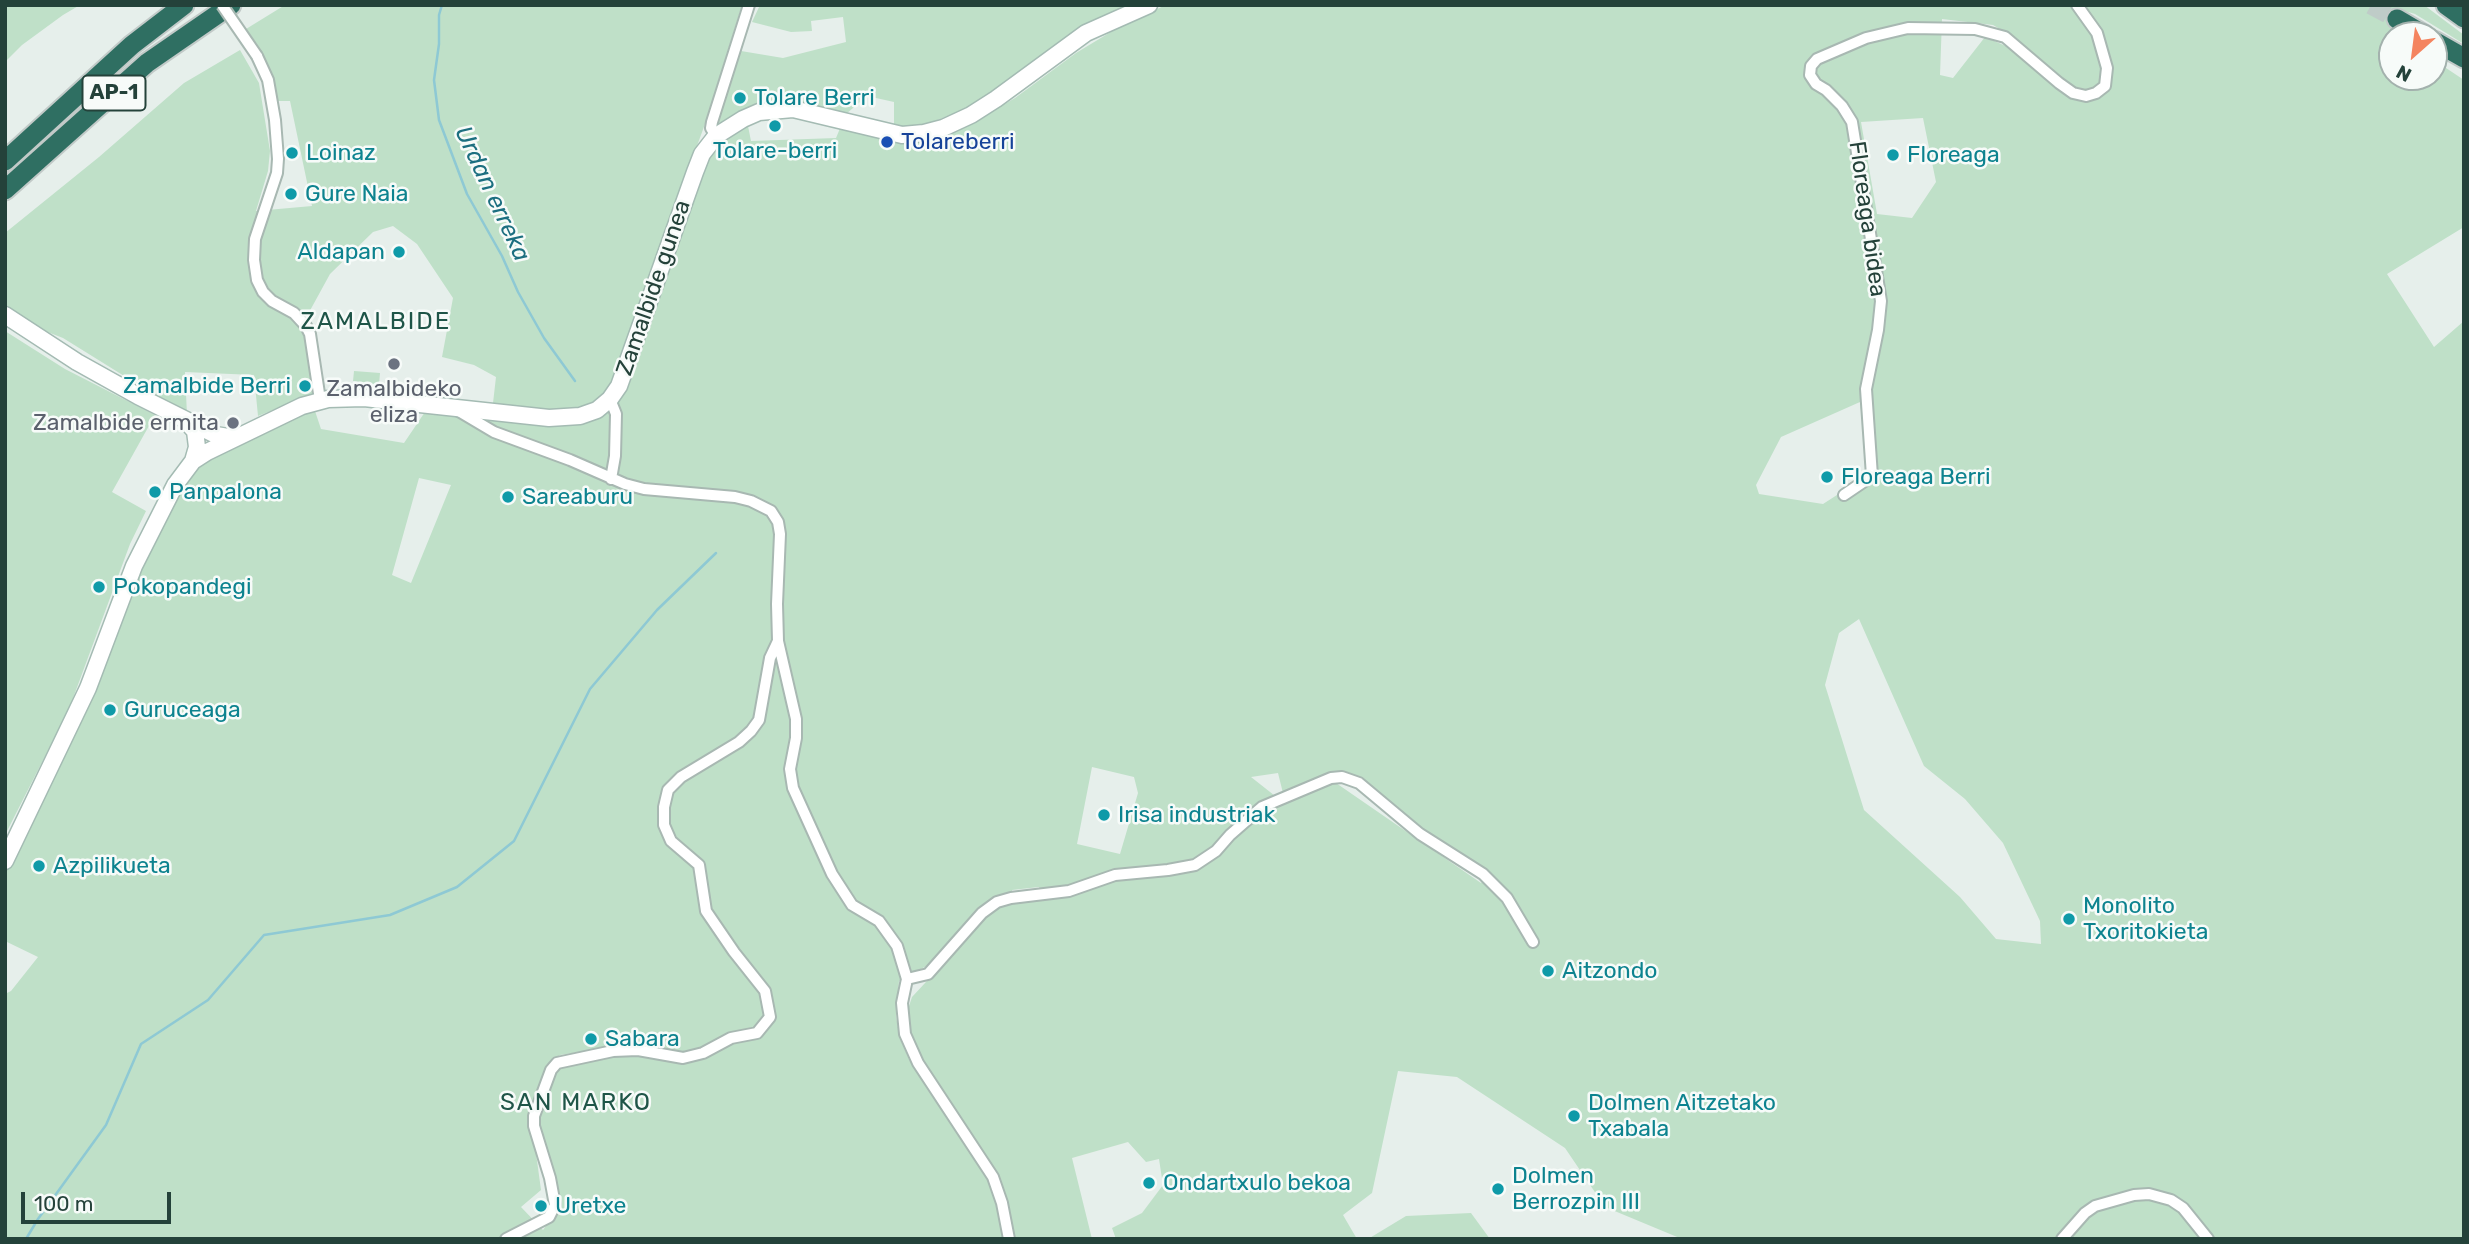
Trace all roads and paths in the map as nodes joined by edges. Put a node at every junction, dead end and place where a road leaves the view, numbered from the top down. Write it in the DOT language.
graph roads {
  1 [pos="184,5"];
  2 [pos="222,5"];
  3 [pos="230,5"];
  4 [pos="749,5"];
  5 [pos="1149,5"];
  6 [pos="2077,5"];
  7 [pos="2446,5"];
  8 [pos="2464,18"];
  9 [pos="2397,19"];
  10 [pos="2400,21"];
  11 [pos="2448,49"];
  12 [pos="2464,58"];
  13 [pos="716,136"];
  14 [pos="5,160"];
  15 [pos="5,190"];
  16 [pos="5,315"];
  17 [pos="610,399"];
  18 [pos="320,400"];
  19 [pos="452,407"];
  20 [pos="190,426"];
  21 [pos="228,441"];
  22 [pos="193,461"];
  23 [pos="611,479"];
  24 [pos="1844,495"];
  25 [pos="778,641"];
  26 [pos="5,861"];
  27 [pos="1533,942"];
  28 [pos="907,979"];
  29 [pos="506,1239"];
  30 [pos="1009,1239"];
  31 [pos="2062,1239"];
  32 [pos="2208,1239"];
  1 -- 14 [label="highway, AP-1"];
  2 -- 18 [label="street, bridge"];
  3 -- 15 [label="highway, AP-1"];
  4 -- 13 [label="street, Zamalbide gunea"];
  5 -- 13 [label="street, Zamalbide gunea"];
  6 -- 24 [label="street, Floreaga bidea"];
  7 -- 8 [label="highway"];
  9 -- 10 [label="highway"];
  11 -- 12 [label="highway"];
  13 -- 17 [label="street, Zamalbide gunea"];
  16 -- 20 [label="street"];
  17 -- 19 [label="street, Zamalbide gunea"];
  17 -- 23 [label="street"];
  18 -- 19 [label="street, Zamalbide gunea"];
  18 -- 21 [label="street, Zamalbide gunea"];
  19 -- 23 [label="street"];
  20 -- 21 [label="street"];
  20 -- 22 [label="street"];
  21 -- 22 [label="street, Zamalbide gunea"];
  22 -- 26 [label="street"];
  23 -- 25 [label="street"];
  25 -- 28 [label="street"];
  25 -- 29 [label="street"];
  27 -- 28 [label="street"];
  28 -- 30 [label="street"];
  31 -- 32 [label="street"];
}
